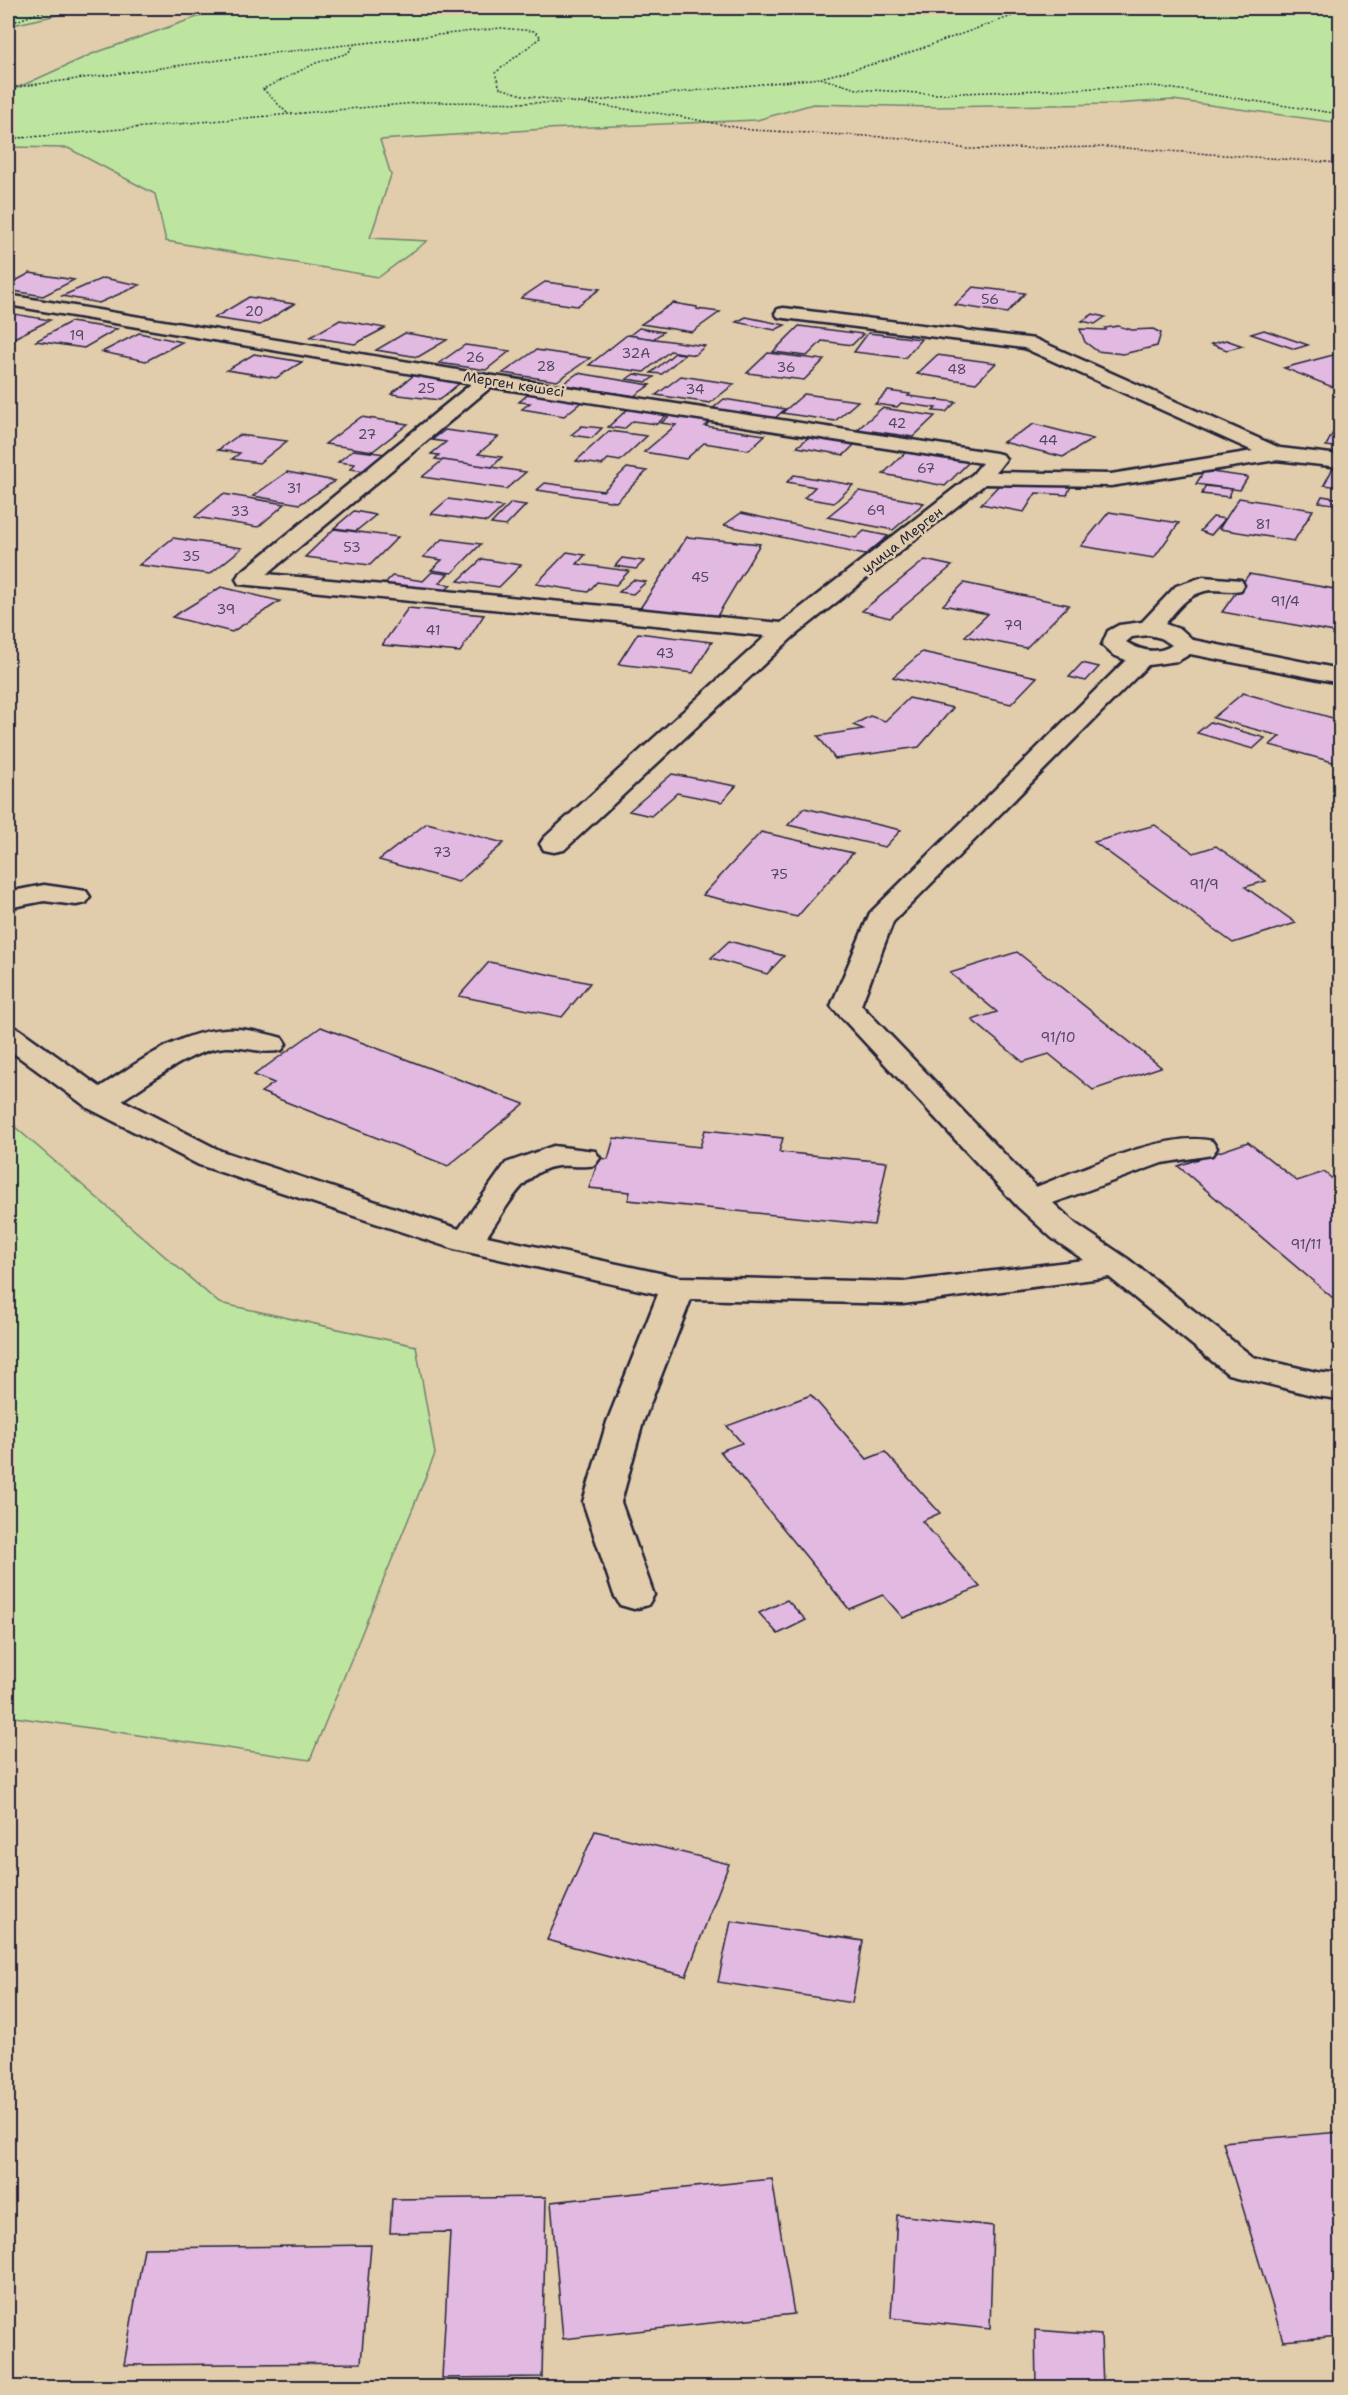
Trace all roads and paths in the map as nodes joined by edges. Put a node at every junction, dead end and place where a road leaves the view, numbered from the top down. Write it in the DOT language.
graph roads {
  1 [pos="31,8"];
  2 [pos="62,8"];
  3 [pos="1042,8"];
  4 [pos="38,13"];
  5 [pos="8,24"];
  6 [pos="354,44"];
  7 [pos="820,78"];
  8 [pos="8,88"];
  9 [pos="577,103"];
  10 [pos="288,113"];
  11 [pos="1341,114"];
  12 [pos="8,139"];
  13 [pos="1341,163"];
  14 [pos="8,300"];
  15 [pos="784,313"];
  16 [pos="487,381"];
  17 [pos="1276,454"];
  18 [pos="1341,461"];
  19 [pos="980,478"];
  20 [pos="1233,585"];
  21 [pos="1149,628"];
  22 [pos="786,631"];
  23 [pos="1185,646"];
  24 [pos="1142,657"];
  25 [pos="1341,676"];
  26 [pos="554,844"];
  27 [pos="76,897"];
  28 [pos="8,900"];
  29 [pos="8,1035"];
  30 [pos="271,1044"];
  31 [pos="99,1101"];
  32 [pos="1201,1148"];
  33 [pos="584,1158"];
  34 [pos="1030,1200"];
  35 [pos="466,1242"];
  36 [pos="1116,1266"];
  37 [pos="678,1288"];
  38 [pos="1341,1387"];
  39 [pos="634,1595"];
  1 -- 4 [label="path"];
  2 -- 4 [label="path"];
  3 -- 7 [label="path"];
  4 -- 5 [label="path"];
  6 -- 8 [label="path"];
  6 -- 9 [label="path"];
  6 -- 10 [label="path"];
  7 -- 9 [label="path"];
  7 -- 11 [label="path"];
  9 -- 10 [label="path"];
  9 -- 13 [label="path"];
  10 -- 12 [label="path"];
  14 -- 16 [label="street, Мерген көшесі"];
  15 -- 17 [label="street"];
  16 -- 19 [label="street, Мерген көшесі"];
  16 -- 22 [label="street"];
  17 -- 18 [label="street"];
  17 -- 19 [label="street"];
  19 -- 22 [label="street, улица Мерген"];
  20 -- 21 [label="street"];
  21 -- 23 [label="street"];
  21 -- 24 [label="street"];
  22 -- 26 [label="street, улица Мерген"];
  23 -- 24 [label="street"];
  23 -- 25 [label="street"];
  24 -- 34 [label="street"];
  27 -- 28 [label="street"];
  29 -- 31 [label="street"];
  30 -- 31 [label="street"];
  31 -- 35 [label="street"];
  32 -- 34 [label="street"];
  33 -- 35 [label="street"];
  34 -- 36 [label="street"];
  35 -- 37 [label="street"];
  36 -- 37 [label="street"];
  36 -- 38 [label="street"];
  37 -- 39 [label="street"];
}
